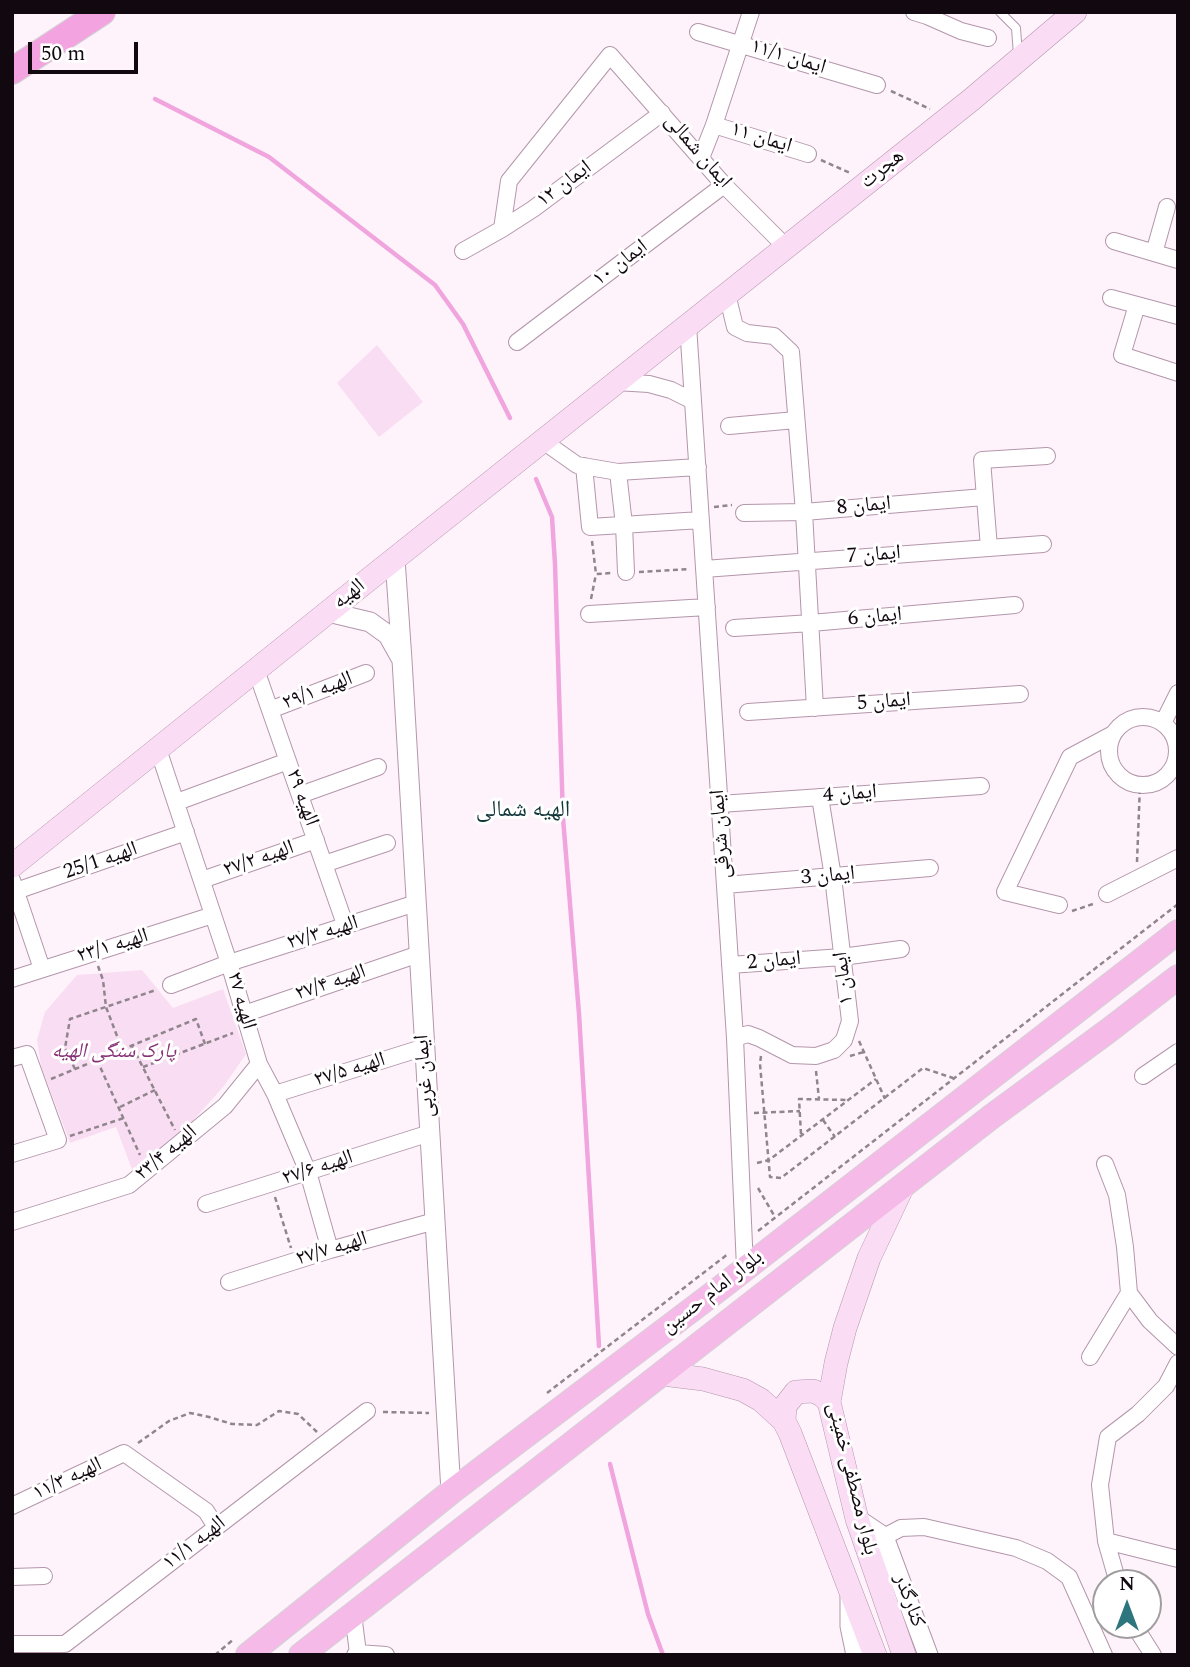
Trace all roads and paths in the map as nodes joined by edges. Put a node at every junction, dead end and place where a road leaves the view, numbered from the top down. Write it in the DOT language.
graph roads {
  1 [pos="102,12"];
  2 [pos="751,12"];
  3 [pos="914,12"];
  4 [pos="1000,12"];
  5 [pos="1068,14"];
  6 [pos="698,32"];
  7 [pos="988,38"];
  8 [pos="741,44"];
  9 [pos="1018,60"];
  10 [pos="12,71"];
  11 [pos="877,85"];
  12 [pos="662,113"];
  13 [pos="948,117"];
  14 [pos="714,125"];
  15 [pos="808,154"];
  16 [pos="701,158"];
  17 [pos="869,181"];
  18 [pos="724,185"];
  19 [pos="1167,207"];
  20 [pos="502,229"];
  21 [pos="1114,241"];
  22 [pos="786,247"];
  23 [pos="463,251"];
  24 [pos="1154,253"];
  25 [pos="1178,260"];
  26 [pos="727,294"];
  27 [pos="1111,298"];
  28 [pos="1137,305"];
  29 [pos="1178,316"];
  30 [pos="688,325"];
  31 [pos="517,342"];
  32 [pos="1178,373"];
  33 [pos="616,382"];
  34 [pos="693,401"];
  35 [pos="796,419"];
  36 [pos="729,426"];
  37 [pos="543,440"];
  38 [pos="1047,456"];
  39 [pos="584,466"];
  40 [pos="698,467"];
  41 [pos="618,472"];
  42 [pos="984,497"];
  43 [pos="804,512"];
  44 [pos="744,513"];
  45 [pos="701,514"];
  46 [pos="624,525"];
  47 [pos="1043,544"];
  48 [pos="989,548"];
  49 [pos="395,559"];
  50 [pos="807,561"];
  51 [pos="705,569"];
  52 [pos="626,572"];
  53 [pos="596,574"];
  54 [pos="1015,605"];
  55 [pos="707,607"];
  56 [pos="328,612"];
  57 [pos="589,614"];
  58 [pos="811,623"];
  59 [pos="734,628"];
  60 [pos="402,660"];
  61 [pos="256,670"];
  62 [pos="366,673"];
  63 [pos="1020,694"];
  64 [pos="1176,702"];
  65 [pos="815,708"];
  66 [pos="270,710"];
  67 [pos="748,712"];
  68 [pos="1163,723"];
  69 [pos="1113,734"];
  70 [pos="158,749"];
  71 [pos="288,761"];
  72 [pos="378,767"];
  73 [pos="1140,785"];
  74 [pos="981,786"];
  75 [pos="300,795"];
  76 [pos="820,797"];
  77 [pos="177,802"];
  78 [pos="720,804"];
  79 [pos="186,832"];
  80 [pos="316,840"];
  81 [pos="387,843"];
  82 [pos="1178,858"];
  83 [pos="324,864"];
  84 [pos="12,866"];
  85 [pos="930,868"];
  86 [pos="833,877"];
  87 [pos="202,880"];
  88 [pos="1136,880"];
  89 [pos="725,885"];
  90 [pos="14,886"];
  91 [pos="1107,894"];
  92 [pos="416,904"];
  93 [pos="1178,904"];
  94 [pos="1059,905"];
  95 [pos="213,915"];
  96 [pos="346,927"];
  97 [pos="1178,932"];
  98 [pos="901,950"];
  99 [pos="92,953"];
  100 [pos="419,954"];
  101 [pos="842,957"];
  102 [pos="229,963"];
  103 [pos="730,965"];
  104 [pos="41,969"];
  105 [pos="1178,977"];
  106 [pos="12,979"];
  107 [pos="172,985"];
  108 [pos="106,1007"];
  109 [pos="244,1014"];
  110 [pos="850,1021"];
  111 [pos="233,1033"];
  112 [pos="735,1038"];
  113 [pos="205,1044"];
  114 [pos="132,1046"];
  115 [pos="425,1047"];
  116 [pos="123,1050"];
  117 [pos="762,1050"];
  118 [pos="864,1052"];
  119 [pos="1178,1052"];
  120 [pos="12,1058"];
  121 [pos="844,1059"];
  122 [pos="97,1060"];
  123 [pos="259,1063"];
  124 [pos="815,1065"];
  125 [pos="144,1068"];
  126 [pos="75,1069"];
  127 [pos="1143,1076"];
  128 [pos="953,1078"];
  129 [pos="876,1079"];
  130 [pos="38,1084"];
  131 [pos="155,1090"];
  132 [pos="275,1094"];
  133 [pos="885,1099"];
  134 [pos="819,1100"];
  135 [pos="849,1100"];
  136 [pos="119,1107"];
  137 [pos="800,1111"];
  138 [pos="764,1112"];
  139 [pos="738,1113"];
  140 [pos="124,1118"];
  141 [pos="823,1119"];
  142 [pos="430,1133"];
  143 [pos="801,1136"];
  144 [pos="835,1137"];
  145 [pos="58,1140"];
  146 [pos="181,1142"];
  147 [pos="12,1154"];
  148 [pos="769,1160"];
  149 [pos="1105,1164"];
  150 [pos="741,1166"];
  151 [pos="147,1170"];
  152 [pos="307,1172"];
  153 [pos="270,1184"];
  154 [pos="903,1186"];
  155 [pos="757,1187"];
  156 [pos="206,1205"];
  157 [pos="775,1217"];
  158 [pos="435,1221"];
  159 [pos="12,1222"];
  160 [pos="744,1241"];
  161 [pos="330,1250"];
  162 [pos="296,1261"];
  163 [pos="745,1268"];
  164 [pos="229,1282"];
  165 [pos="1129,1293"];
  166 [pos="1178,1347"];
  167 [pos="1090,1357"];
  168 [pos="1178,1363"];
  169 [pos="662,1374"];
  170 [pos="540,1398"];
  171 [pos="829,1402"];
  172 [pos="367,1411"];
  173 [pos="446,1414"];
  174 [pos="784,1421"];
  175 [pos="327,1441"];
  176 [pos="124,1453"];
  177 [pos="451,1492"];
  178 [pos="12,1506"];
  179 [pos="857,1519"];
  180 [pos="216,1527"];
  181 [pos="884,1537"];
  182 [pos="1106,1541"];
  183 [pos="1178,1559"];
  184 [pos="1114,1569"];
  185 [pos="44,1576"];
  186 [pos="12,1577"];
  187 [pos="850,1589"];
  188 [pos="353,1614"];
  189 [pos="1143,1639"];
  190 [pos="12,1644"];
  191 [pos="242,1646"];
  192 [pos="357,1654"];
  193 [pos="215,1655"];
  194 [pos="301,1655"];
  195 [pos="386,1655"];
  196 [pos="856,1655"];
  197 [pos="875,1655"];
  198 [pos="904,1655"];
  199 [pos="928,1655"];
  200 [pos="1104,1655"];
  201 [pos="1153,1655"];
  1 -- 10 [label="highway"];
  2 -- 8 [label="street"];
  3 -- 7 [label="street"];
  4 -- 9 [label="lane"];
  5 -- 9 [label="main road, هجرت"];
  6 -- 8 [label="street, ایمان ۱۱/۱"];
  8 -- 11 [label="street, ایمان ۱۱/۱"];
  8 -- 14 [label="street"];
  9 -- 13 [label="main road, هجرت"];
  11 -- 13 [label="path"];
  12 -- 16 [label="street, ایمان شمالی"];
  12 -- 20 [label="street, ایمان ۱۲"];
  12 -- 20 [label="street, ایمان شمالی"];
  13 -- 17 [label="main road, هجرت"];
  14 -- 15 [label="street, ایمان ۱۱"];
  14 -- 16 [label="street"];
  15 -- 17 [label="path"];
  16 -- 18 [label="street, ایمان شمالی"];
  17 -- 22 [label="main road, هجرت"];
  18 -- 22 [label="street, ایمان شمالی"];
  18 -- 31 [label="street, ایمان ۱۰"];
  19 -- 24 [label="street"];
  20 -- 23 [label="street, ایمان ۱۲"];
  21 -- 24 [label="street"];
  22 -- 26 [label="main road, هجرت"];
  24 -- 25 [label="street"];
  26 -- 30 [label="main road, هجرت"];
  26 -- 35 [label="street"];
  27 -- 28 [label="street"];
  28 -- 29 [label="street"];
  28 -- 32 [label="street"];
  30 -- 33 [label="main road, الهیه"];
  30 -- 34 [label="street, ایمان شرقی"];
  33 -- 34 [label="street"];
  33 -- 37 [label="main road, الهیه"];
  34 -- 40 [label="street, ایمان شرقی"];
  35 -- 36 [label="street"];
  35 -- 43 [label="street"];
  37 -- 39 [label="street"];
  37 -- 49 [label="main road, الهیه"];
  38 -- 42 [label="street"];
  39 -- 41 [label="street"];
  39 -- 46 [label="street"];
  40 -- 41 [label="street"];
  40 -- 45 [label="street, ایمان شرقی"];
  41 -- 46 [label="street"];
  42 -- 43 [label="street, ایمان 8"];
  42 -- 48 [label="street"];
  43 -- 44 [label="street, ایمان 8"];
  43 -- 50 [label="street"];
  44 -- 45 [label="path"];
  45 -- 46 [label="street"];
  45 -- 51 [label="street, ایمان شرقی"];
  46 -- 52 [label="street"];
  47 -- 48 [label="street, ایمان 7"];
  48 -- 50 [label="street, ایمان 7"];
  49 -- 56 [label="main road, الهیه"];
  49 -- 60 [label="street, ایمان غربی"];
  50 -- 51 [label="street, ایمان 7"];
  50 -- 58 [label="street"];
  51 -- 55 [label="street, ایمان شرقی"];
  53 -- 57 [label="path"];
  54 -- 58 [label="street, ایمان 6"];
  55 -- 57 [label="street"];
  55 -- 78 [label="street, ایمان شرقی"];
  56 -- 60 [label="street"];
  56 -- 61 [label="main road, الهیه"];
  58 -- 59 [label="street, ایمان 6"];
  58 -- 65 [label="street"];
  60 -- 92 [label="street, ایمان غربی"];
  61 -- 66 [label="street, الهیه ۲۹"];
  61 -- 70 [label="main road, الهیه"];
  62 -- 66 [label="street, الهیه ۲۹/۱"];
  63 -- 65 [label="street, ایمان 5"];
  64 -- 68 [label="street"];
  65 -- 67 [label="street, ایمان 5"];
  66 -- 71 [label="street, الهیه ۲۹"];
  68 -- 69 [label="street"];
  68 -- 73 [label="street"];
  69 -- 73 [label="street"];
  69 -- 94 [label="street"];
  70 -- 77 [label="street, الهیه ۲۷"];
  70 -- 84 [label="main road, الهیه"];
  71 -- 75 [label="street, الهیه ۲۹"];
  71 -- 77 [label="street"];
  72 -- 75 [label="street"];
  73 -- 88 [label="path"];
  74 -- 76 [label="street, ایمان 4"];
  75 -- 80 [label="street, الهیه ۲۹"];
  76 -- 78 [label="street, ایمان 4"];
  76 -- 86 [label="street, ایمان ۱"];
  77 -- 79 [label="street, الهیه ۲۷"];
  78 -- 89 [label="street, ایمان شرقی"];
  79 -- 87 [label="street, الهیه ۲۷"];
  79 -- 90 [label="street, الهیه 25/1"];
  80 -- 83 [label="street, الهیه ۲۹"];
  80 -- 87 [label="street, الهیه ۲۷/۲"];
  81 -- 83 [label="street"];
  82 -- 88 [label="street"];
  83 -- 96 [label="street, الهیه ۲۹"];
  85 -- 86 [label="street, ایمان 3"];
  86 -- 89 [label="street, ایمان 3"];
  86 -- 101 [label="street, ایمان ۱"];
  87 -- 95 [label="street, الهیه ۲۷"];
  88 -- 91 [label="street"];
  89 -- 103 [label="street, ایمان شرقی"];
  90 -- 104 [label="street"];
  91 -- 94 [label="path"];
  92 -- 96 [label="street, الهیه ۲۷/۳"];
  92 -- 100 [label="street, ایمان غربی"];
  93 -- 128 [label="path"];
  95 -- 99 [label="street, الهیه ۲۳/۱"];
  95 -- 102 [label="street, الهیه ۲۷"];
  96 -- 102 [label="street, الهیه ۲۷/۳"];
  97 -- 163 [label="main road, بلوار امام حسین"];
  98 -- 101 [label="street, ایمان 2"];
  99 -- 104 [label="street, الهیه ۲۳/۱"];
  99 -- 108 [label="path"];
  100 -- 109 [label="street, الهیه ۲۷/۴"];
  100 -- 115 [label="street, ایمان غربی"];
  101 -- 103 [label="street, ایمان 2"];
  101 -- 110 [label="street, ایمان ۱"];
  102 -- 107 [label="street, الهیه ۲۷/۳"];
  102 -- 109 [label="street, الهیه ۲۷"];
  103 -- 112 [label="street, ایمان شرقی"];
  104 -- 106 [label="street, الهیه ۲۳/۱"];
  105 -- 154 [label="main road, بلوار امام حسین"];
  107 -- 108 [label="path"];
  108 -- 116 [label="path"];
  108 -- 126 [label="path"];
  109 -- 123 [label="street, الهیه ۲۷"];
  110 -- 112 [label="street, ایمان ۱"];
  110 -- 118 [label="path"];
  111 -- 113 [label="path"];
  112 -- 139 [label="street, ایمان شرقی"];
  113 -- 114 [label="path"];
  113 -- 125 [label="path"];
  114 -- 116 [label="path"];
  114 -- 125 [label="path"];
  115 -- 132 [label="street, الهیه ۲۷/۵"];
  115 -- 142 [label="street, ایمان غربی"];
  116 -- 122 [label="path"];
  117 -- 138 [label="path"];
  118 -- 121 [label="path"];
  118 -- 129 [label="path"];
  119 -- 127 [label="street"];
  120 -- 130 [label="street"];
  122 -- 126 [label="path"];
  122 -- 136 [label="path"];
  123 -- 132 [label="street, الهیه ۲۷"];
  123 -- 146 [label="street, الهیه ۲۳/۴"];
  124 -- 134 [label="path"];
  125 -- 131 [label="path"];
  126 -- 130 [label="path"];
  128 -- 133 [label="path"];
  128 -- 157 [label="path"];
  129 -- 133 [label="path"];
  129 -- 135 [label="path"];
  130 -- 145 [label="street"];
  131 -- 136 [label="path"];
  131 -- 146 [label="path"];
  132 -- 152 [label="street, الهیه ۲۷"];
  133 -- 144 [label="path"];
  134 -- 135 [label="path"];
  134 -- 137 [label="path"];
  135 -- 141 [label="path"];
  136 -- 140 [label="path"];
  137 -- 138 [label="path"];
  137 -- 143 [label="path"];
  138 -- 139 [label="path"];
  138 -- 148 [label="path"];
  139 -- 150 [label="street, ایمان شرقی"];
  140 -- 145 [label="path"];
  140 -- 151 [label="path"];
  141 -- 143 [label="path"];
  141 -- 144 [label="path"];
  142 -- 152 [label="street, الهیه ۲۷/۶"];
  142 -- 158 [label="street, ایمان غربی"];
  143 -- 148 [label="path"];
  144 -- 148 [label="path"];
  145 -- 147 [label="street"];
  146 -- 151 [label="street, الهیه ۲۳/۴"];
  148 -- 150 [label="path"];
  149 -- 165 [label="street"];
  150 -- 160 [label="street, ایمان شرقی"];
  151 -- 159 [label="street, الهیه ۲۳/۴"];
  152 -- 153 [label="street, الهیه ۲۷/۶"];
  152 -- 161 [label="street, الهیه ۲۷"];
  153 -- 156 [label="street, الهیه ۲۷/۶"];
  153 -- 162 [label="path"];
  154 -- 169 [label="main road, بلوار امام حسین"];
  154 -- 171 [label="main road, بلوار مصطفی خمینی"];
  155 -- 157 [label="path"];
  157 -- 160 [label="path"];
  158 -- 161 [label="street, الهیه ۲۷/۷"];
  158 -- 173 [label="street, ایمان غربی"];
  160 -- 163 [label="street, ایمان شرقی"];
  160 -- 170 [label="path"];
  161 -- 162 [label="street, الهیه ۲۷/۷"];
  162 -- 164 [label="street, الهیه ۲۷/۷"];
  163 -- 177 [label="main road, بلوار امام حسین"];
  165 -- 166 [label="street"];
  165 -- 167 [label="street"];
  168 -- 182 [label="street"];
  169 -- 174 [label="main road, بلوار مصطفی خمینی"];
  169 -- 188 [label="main road, بلوار امام حسین"];
  171 -- 174 [label="main road"];
  171 -- 179 [label="main road, بلوار مصطفی خمینی"];
  172 -- 173 [label="path"];
  172 -- 175 [label="street, الهیه ۱۱/۱"];
  173 -- 177 [label="street, ایمان غربی"];
  174 -- 187 [label="main road, بلوار مصطفی خمینی"];
  175 -- 176 [label="path"];
  175 -- 180 [label="street, الهیه ۱۱/۱"];
  176 -- 178 [label="street, الهیه ۱۱/۳"];
  176 -- 180 [label="street"];
  177 -- 191 [label="main road, بلوار امام حسین"];
  179 -- 181 [label="street"];
  179 -- 198 [label="main road, بلوار مصطفی خمینی"];
  180 -- 190 [label="street, الهیه ۱۱/۱"];
  181 -- 199 [label="street, کنارگذر"];
  181 -- 200 [label="street"];
  182 -- 183 [label="street"];
  182 -- 184 [label="street"];
  185 -- 186 [label="street"];
  187 -- 196 [label="street"];
  187 -- 197 [label="main road, بلوار مصطفی خمینی"];
  188 -- 192 [label="street"];
  188 -- 194 [label="main road, بلوار امام حسین"];
  189 -- 201 [label="street"];
  191 -- 193 [label="path"];
  192 -- 195 [label="street"];
}
